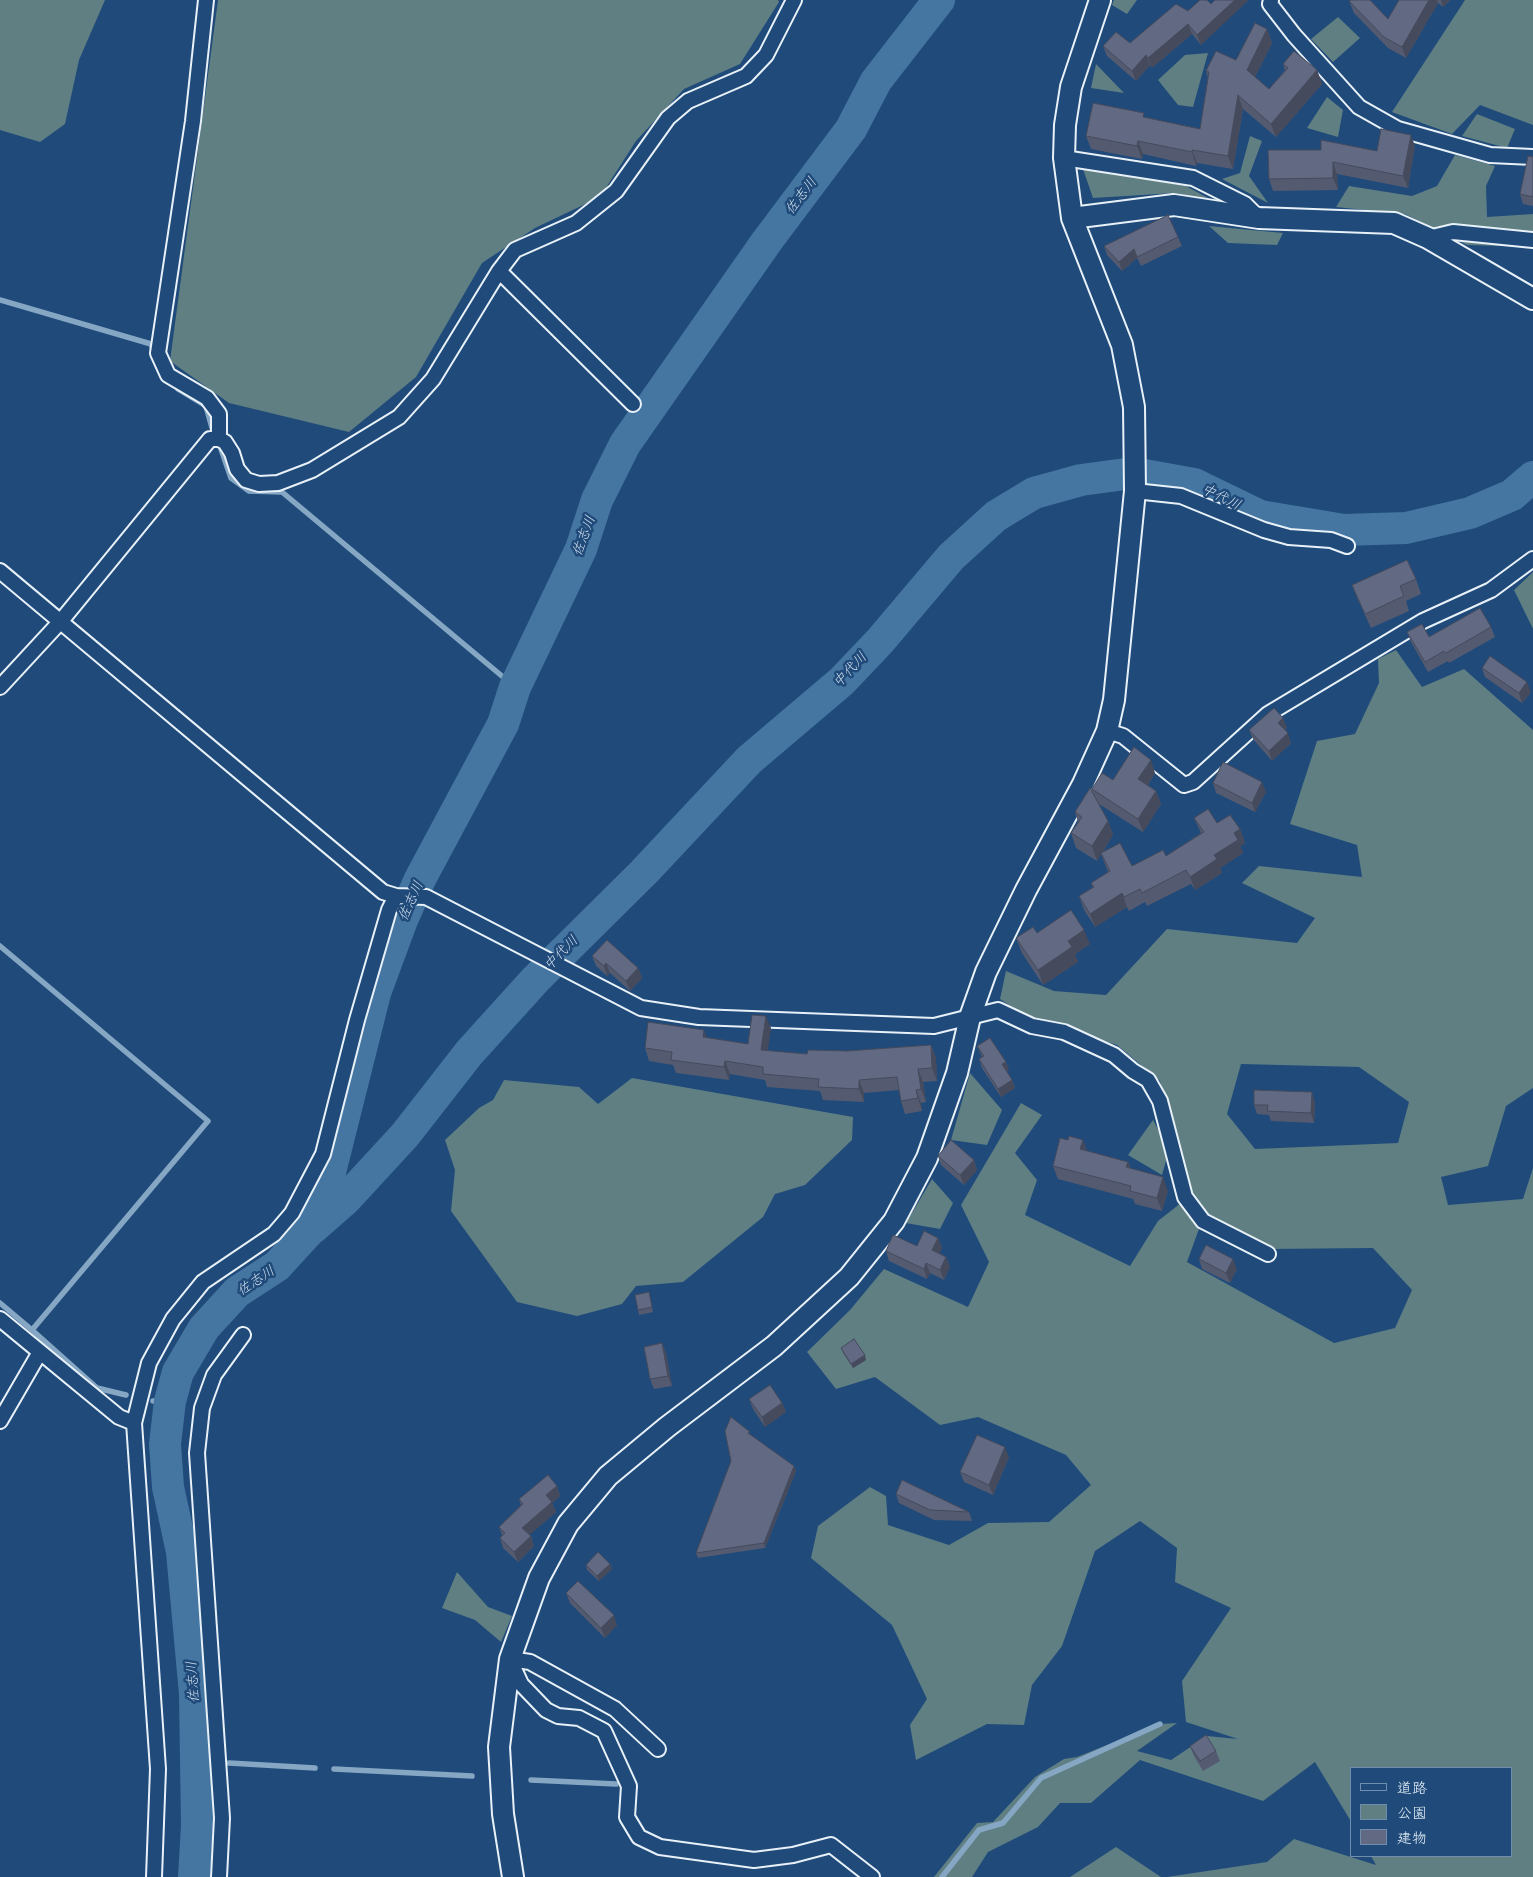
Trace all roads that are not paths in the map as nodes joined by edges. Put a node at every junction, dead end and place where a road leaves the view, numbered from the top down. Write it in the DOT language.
graph roads {
  1 [pos="206,0"];
  2 [pos="794,0"];
  3 [pos="1100,0"];
  4 [pos="1271,0"];
  5 [pos="1533,157"];
  6 [pos="1064,158"];
  7 [pos="1072,218"];
  8 [pos="1259,218"];
  9 [pos="1428,238"];
  10 [pos="1533,240"];
  11 [pos="499,271"];
  12 [pos="1533,299"];
  13 [pos="633,404"];
  14 [pos="218,438"];
  15 [pos="1135,491"];
  16 [pos="1346,546"];
  17 [pos="1533,559"];
  18 [pos="0,570"];
  19 [pos="61,621"];
  20 [pos="0,687"];
  21 [pos="1107,731"];
  22 [pos="396,896"];
  23 [pos="970,1017"];
  24 [pos="1268,1254"];
  25 [pos="0,1319"];
  26 [pos="243,1335"];
  27 [pos="40,1352"];
  28 [pos="0,1421"];
  29 [pos="134,1423"];
  30 [pos="510,1659"];
  31 [pos="658,1749"];
  32 [pos="154,1877"];
  33 [pos="219,1877"];
  34 [pos="512,1877"];
  35 [pos="872,1877"];
  1 -- 14 [label="street"];
  2 -- 11 [label="street"];
  3 -- 6 [label="street"];
  4 -- 5 [label="street"];
  6 -- 7 [label="street"];
  6 -- 8 [label="street"];
  7 -- 8 [label="street"];
  7 -- 15 [label="street"];
  8 -- 9 [label="street"];
  9 -- 10 [label="street"];
  9 -- 12 [label="street"];
  11 -- 13 [label="street"];
  11 -- 14 [label="street"];
  14 -- 19 [label="street"];
  15 -- 16 [label="street"];
  15 -- 21 [label="street"];
  17 -- 21 [label="street"];
  18 -- 19 [label="street"];
  19 -- 20 [label="street"];
  19 -- 22 [label="street"];
  21 -- 23 [label="street"];
  22 -- 23 [label="street"];
  22 -- 29 [label="street"];
  23 -- 24 [label="street"];
  23 -- 30 [label="street"];
  25 -- 27 [label="street"];
  26 -- 33 [label="street"];
  27 -- 28 [label="street"];
  27 -- 29 [label="street"];
  29 -- 32 [label="street"];
  30 -- 31 [label="street"];
  30 -- 34 [label="street"];
  30 -- 35 [label="street"];
}
